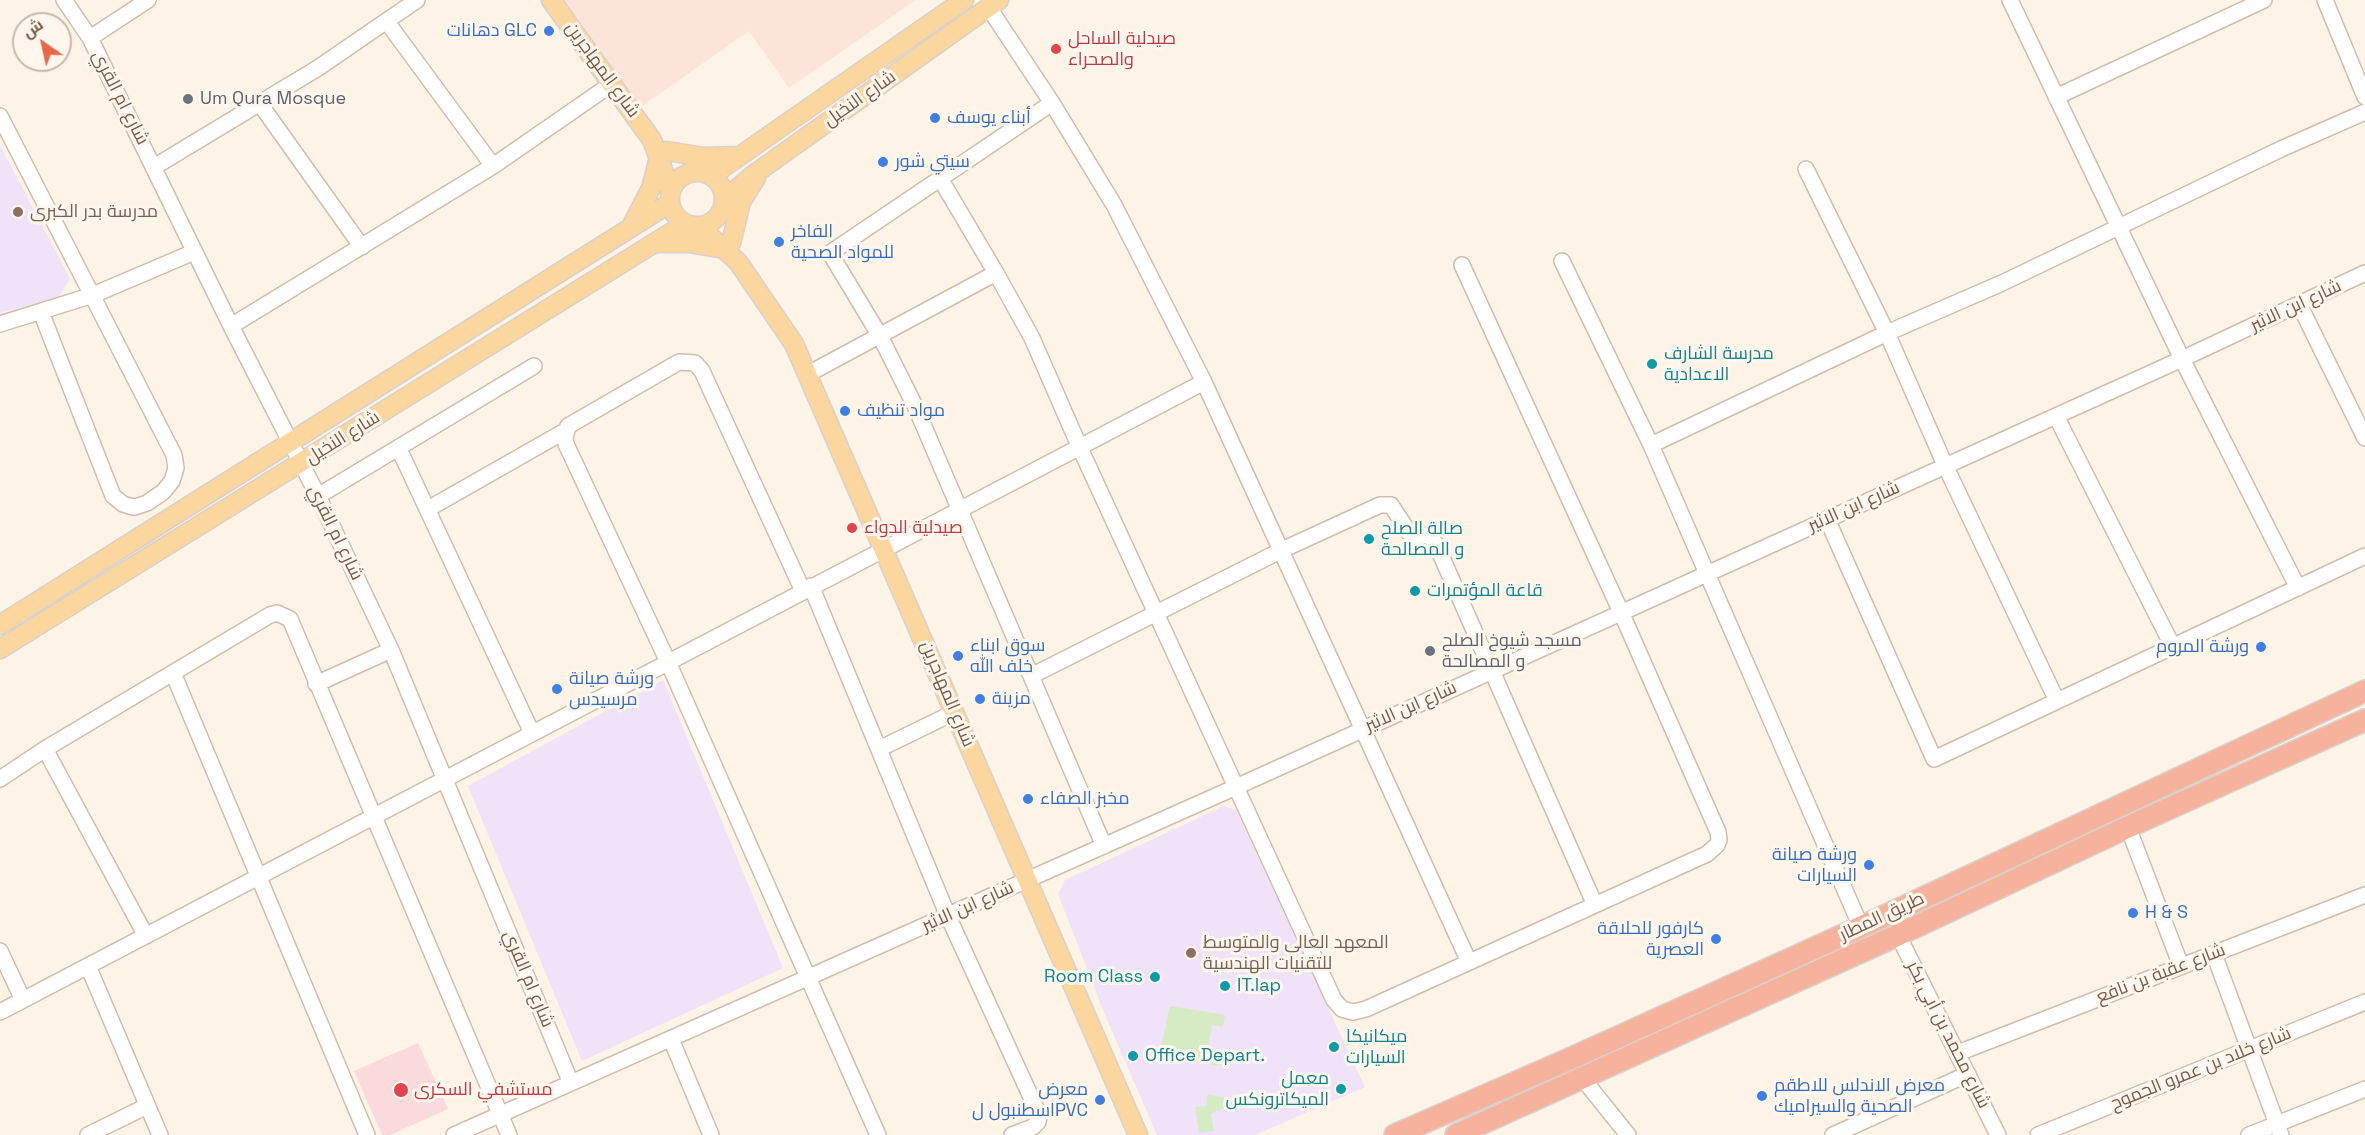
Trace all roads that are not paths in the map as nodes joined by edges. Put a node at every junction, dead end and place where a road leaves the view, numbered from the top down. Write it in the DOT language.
graph roads {
  1 [pos="64,0"];
  2 [pos="148,0"];
  3 [pos="417,0"];
  4 [pos="551,0"];
  5 [pos="964,0"];
  6 [pos="2010,0"];
  7 [pos="2264,0"];
  8 [pos="2325,0"];
  9 [pos="994,4"];
  10 [pos="387,22"];
  11 [pos="90,38"];
  12 [pos="613,83"];
  13 [pos="2056,97"];
  14 [pos="2365,97"];
  15 [pos="1053,103"];
  16 [pos="260,104"];
  17 [pos="2365,112"];
  18 [pos="0,117"];
  19 [pos="659,149"];
  20 [pos="742,156"];
  21 [pos="154,166"];
  22 [pos="493,166"];
  23 [pos="764,167"];
  24 [pos="1806,169"];
  25 [pos="703,174"];
  26 [pos="940,180"];
  27 [pos="670,197"];
  28 [pos="722,207"];
  29 [pos="692,225"];
  30 [pos="2118,227"];
  31 [pos="629,229"];
  32 [pos="655,243"];
  33 [pos="362,246"];
  34 [pos="728,246"];
  35 [pos="194,252"];
  36 [pos="1562,261"];
  37 [pos="1462,265"];
  38 [pos="996,273"];
  39 [pos="2365,273"];
  40 [pos="93,295"];
  41 [pos="2300,304"];
  42 [pos="41,312"];
  43 [pos="0,324"];
  44 [pos="231,326"];
  45 [pos="1887,333"];
  46 [pos="880,336"];
  47 [pos="2182,359"];
  48 [pos="534,366"];
  49 [pos="808,374"];
  50 [pos="1204,382"];
  51 [pos="2056,416"];
  52 [pos="565,431"];
  53 [pos="2365,438"];
  54 [pos="290,443"];
  55 [pos="1651,445"];
  56 [pos="1080,448"];
  57 [pos="399,449"];
  58 [pos="301,464"];
  59 [pos="1945,465"];
  60 [pos="318,496"];
  61 [pos="428,509"];
  62 [pos="958,510"];
  63 [pos="1827,519"];
  64 [pos="884,548"];
  65 [pos="1281,550"];
  66 [pos="2365,556"];
  67 [pos="1708,572"];
  68 [pos="807,588"];
  69 [pos="2298,588"];
  70 [pos="1621,612"];
  71 [pos="1156,613"];
  72 [pos="0,625"];
  73 [pos="2172,647"];
  74 [pos="0,649"];
  75 [pos="391,650"];
  76 [pos="668,662"];
  77 [pos="1493,670"];
  78 [pos="173,673"];
  79 [pos="1031,676"];
  80 [pos="316,684"];
  81 [pos="2365,691"];
  82 [pos="2057,701"];
  83 [pos="955,712"];
  84 [pos="2365,720"];
  85 [pos="1364,729"];
  86 [pos="532,733"];
  87 [pos="45,749"];
  88 [pos="879,749"];
  89 [pos="0,779"];
  90 [pos="444,779"];
  91 [pos="1236,787"];
  92 [pos="373,817"];
  93 [pos="2128,827"];
  94 [pos="1104,846"];
  95 [pos="258,876"];
  96 [pos="1028,881"];
  97 [pos="2365,895"];
  98 [pos="1594,905"];
  99 [pos="948,916"];
  100 [pos="1861,927"];
  101 [pos="1898,935"];
  102 [pos="146,936"];
  103 [pos="0,951"];
  104 [pos="2214,954"];
  105 [pos="1469,962"];
  106 [pos="88,966"];
  107 [pos="2181,966"];
  108 [pos="808,978"];
  109 [pos="23,1000"];
  110 [pos="2365,1002"];
  111 [pos="0,1012"];
  112 [pos="671,1039"];
  113 [pos="2250,1049"];
  114 [pos="1958,1053"];
  115 [pos="1968,1074"];
  116 [pos="1582,1079"];
  117 [pos="571,1083"];
  118 [pos="2365,1089"];
  119 [pos="147,1106"];
  120 [pos="501,1114"];
  121 [pos="2279,1129"];
  122 [pos="88,1135"];
  123 [pos="159,1135"];
  124 [pos="367,1135"];
  125 [pos="454,1135"];
  126 [pos="509,1135"];
  127 [pos="711,1135"];
  128 [pos="878,1135"];
  129 [pos="1012,1135"];
  130 [pos="1138,1135"];
  131 [pos="1395,1135"];
  132 [pos="1456,1135"];
  133 [pos="1628,1135"];
  134 [pos="1833,1135"];
  135 [pos="1998,1135"];
  136 [pos="2038,1135"];
  137 [pos="2248,1135"];
  1 -- 11 [label="street, شارع ام القري"];
  2 -- 11 [label="street"];
  3 -- 10 [label="street"];
  4 -- 12 [label="main road, شارع المهاجرين"];
  5 -- 20 [label="main road, شارع النخيل"];
  6 -- 13 [label="street"];
  7 -- 13 [label="street"];
  8 -- 14 [label="street"];
  9 -- 15 [label="street"];
  9 -- 23 [label="main road, شارع النخيل"];
  10 -- 16 [label="street"];
  10 -- 22 [label="street"];
  11 -- 21 [label="street, شارع ام القري"];
  12 -- 19 [label="main road, شارع المهاجرين"];
  12 -- 22 [label="street"];
  13 -- 30 [label="street"];
  15 -- 26 [label="street"];
  15 -- 50 [label="street"];
  16 -- 21 [label="street"];
  16 -- 33 [label="street"];
  17 -- 30 [label="street"];
  18 -- 40 [label="street"];
  19 -- 20 [label="main road"];
  19 -- 25 [label="main road, شارع المهاجرين"];
  19 -- 27 [label="main road, شارع المهاجرين"];
  19 -- 31 [label="main road"];
  20 -- 25 [label="main road, شارع النخيل"];
  21 -- 35 [label="street, شارع ام القري"];
  22 -- 33 [label="street"];
  23 -- 28 [label="main road, شارع النخيل"];
  23 -- 34 [label="main road"];
  24 -- 45 [label="street"];
  25 -- 27 [label="main road"];
  25 -- 28 [label="main road"];
  26 -- 38 [label="street"];
  26 -- 46 [label="street"];
  27 -- 29 [label="main road"];
  27 -- 31 [label="main road, شارع النخيل"];
  28 -- 29 [label="main road"];
  28 -- 34 [label="main road, شارع المهاجرين"];
  29 -- 32 [label="main road, شارع النخيل"];
  29 -- 34 [label="main road, شارع المهاجرين"];
  30 -- 45 [label="street"];
  30 -- 47 [label="street"];
  31 -- 54 [label="main road, شارع النخيل"];
  32 -- 34 [label="main road"];
  32 -- 58 [label="main road, شارع النخيل"];
  33 -- 44 [label="street"];
  34 -- 49 [label="main road, شارع المهاجرين"];
  35 -- 40 [label="street"];
  35 -- 44 [label="street, شارع ام القري"];
  36 -- 55 [label="street"];
  37 -- 70 [label="street"];
  38 -- 46 [label="street"];
  38 -- 56 [label="street"];
  39 -- 41 [label="street, شارع ابن الاثير"];
  40 -- 42 [label="street"];
  40 -- 42 [label="street"];
  41 -- 47 [label="street, شارع ابن الاثير"];
  41 -- 53 [label="street"];
  42 -- 43 [label="street"];
  44 -- 54 [label="street, شارع ام القري"];
  45 -- 55 [label="street"];
  45 -- 59 [label="street"];
  46 -- 49 [label="street"];
  46 -- 62 [label="street"];
  47 -- 51 [label="street, شارع ابن الاثير"];
  47 -- 69 [label="street"];
  48 -- 57 [label="street"];
  49 -- 64 [label="main road, شارع المهاجرين"];
  50 -- 56 [label="street"];
  50 -- 65 [label="street"];
  51 -- 59 [label="street, شارع ابن الاثير"];
  51 -- 73 [label="street"];
  52 -- 61 [label="street"];
  52 -- 68 [label="street"];
  52 -- 76 [label="street"];
  54 -- 58 [label="street, شارع ام القري"];
  54 -- 72 [label="main road, شارع النخيل"];
  55 -- 67 [label="street"];
  56 -- 62 [label="street"];
  56 -- 71 [label="street"];
  57 -- 60 [label="street"];
  57 -- 61 [label="street"];
  58 -- 60 [label="street, شارع ام القري"];
  58 -- 74 [label="main road, شارع النخيل"];
  59 -- 63 [label="street, شارع ابن الاثير"];
  59 -- 82 [label="street"];
  60 -- 75 [label="street, شارع ام القري"];
  61 -- 86 [label="street"];
  62 -- 64 [label="street"];
  62 -- 79 [label="street"];
  63 -- 67 [label="street, شارع ابن الاثير"];
  63 -- 82 [label="street"];
  64 -- 68 [label="street"];
  64 -- 83 [label="main road, شارع المهاجرين"];
  65 -- 71 [label="street"];
  65 -- 77 [label="street"];
  65 -- 85 [label="street"];
  66 -- 69 [label="street"];
  67 -- 70 [label="street, شارع ابن الاثير"];
  67 -- 100 [label="street"];
  68 -- 76 [label="street"];
  68 -- 88 [label="street"];
  69 -- 73 [label="street"];
  70 -- 77 [label="street, شارع ابن الاثير"];
  70 -- 98 [label="street"];
  71 -- 79 [label="street"];
  71 -- 91 [label="street"];
  73 -- 82 [label="street"];
  75 -- 80 [label="street"];
  75 -- 90 [label="street, شارع ام القري"];
  76 -- 86 [label="street"];
  76 -- 108 [label="street"];
  77 -- 85 [label="street, شارع ابن الاثير"];
  77 -- 98 [label="street"];
  78 -- 80 [label="street"];
  78 -- 87 [label="street"];
  78 -- 95 [label="street"];
  79 -- 94 [label="street"];
  80 -- 92 [label="street"];
  81 -- 100 [label="highway, طريق المطار"];
  83 -- 88 [label="street"];
  83 -- 96 [label="main road, شارع المهاجرين"];
  84 -- 93 [label="highway, طريق المطار"];
  85 -- 91 [label="street, شارع ابن الاثير"];
  85 -- 105 [label="street"];
  86 -- 90 [label="street"];
  87 -- 89 [label="street"];
  87 -- 102 [label="street"];
  88 -- 99 [label="street"];
  90 -- 92 [label="street"];
  90 -- 117 [label="street, شارع ام القري"];
  91 -- 94 [label="street, شارع ابن الاثير"];
  91 -- 105 [label="street"];
  92 -- 95 [label="street"];
  92 -- 120 [label="street"];
  93 -- 101 [label="highway, طريق المطار"];
  93 -- 107 [label="street"];
  94 -- 96 [label="street, شارع ابن الاثير"];
  95 -- 102 [label="street"];
  95 -- 124 [label="street"];
  96 -- 99 [label="street, شارع ابن الاثير"];
  96 -- 130 [label="main road, شارع المهاجرين"];
  97 -- 104 [label="street, شارع عقبة بن نافع"];
  98 -- 105 [label="street"];
  99 -- 108 [label="street, شارع ابن الاثير"];
  99 -- 129 [label="street"];
  100 -- 131 [label="highway, طريق المطار"];
  101 -- 114 [label="street, شارع محمد بن أبي بكر"];
  101 -- 116 [label="highway, طريق المطار"];
  102 -- 106 [label="street"];
  103 -- 109 [label="street"];
  104 -- 107 [label="street, شارع عقبة بن نافع"];
  104 -- 113 [label="street"];
  106 -- 109 [label="street"];
  106 -- 119 [label="street"];
  107 -- 114 [label="street, شارع عقبة بن نافع"];
  108 -- 112 [label="street, شارع ابن الاثير"];
  108 -- 128 [label="street"];
  109 -- 111 [label="street"];
  110 -- 113 [label="street, شارع خلاد بن عمرو الجموح"];
  112 -- 117 [label="street, شارع ابن الاثير"];
  112 -- 127 [label="street"];
  113 -- 121 [label="street"];
  113 -- 136 [label="street, شارع خلاد بن عمرو الجموح"];
  114 -- 115 [label="street, شارع محمد بن أبي بكر"];
  115 -- 134 [label="street"];
  115 -- 135 [label="street, شارع محمد بن أبي بكر"];
  116 -- 132 [label="highway, طريق المطار"];
  116 -- 133 [label="street"];
  117 -- 120 [label="street, شارع ابن الاثير"];
  118 -- 121 [label="street"];
  119 -- 122 [label="street"];
  119 -- 123 [label="street"];
  120 -- 125 [label="street, شارع ابن الاثير"];
  120 -- 126 [label="street"];
  121 -- 137 [label="street"];
}
